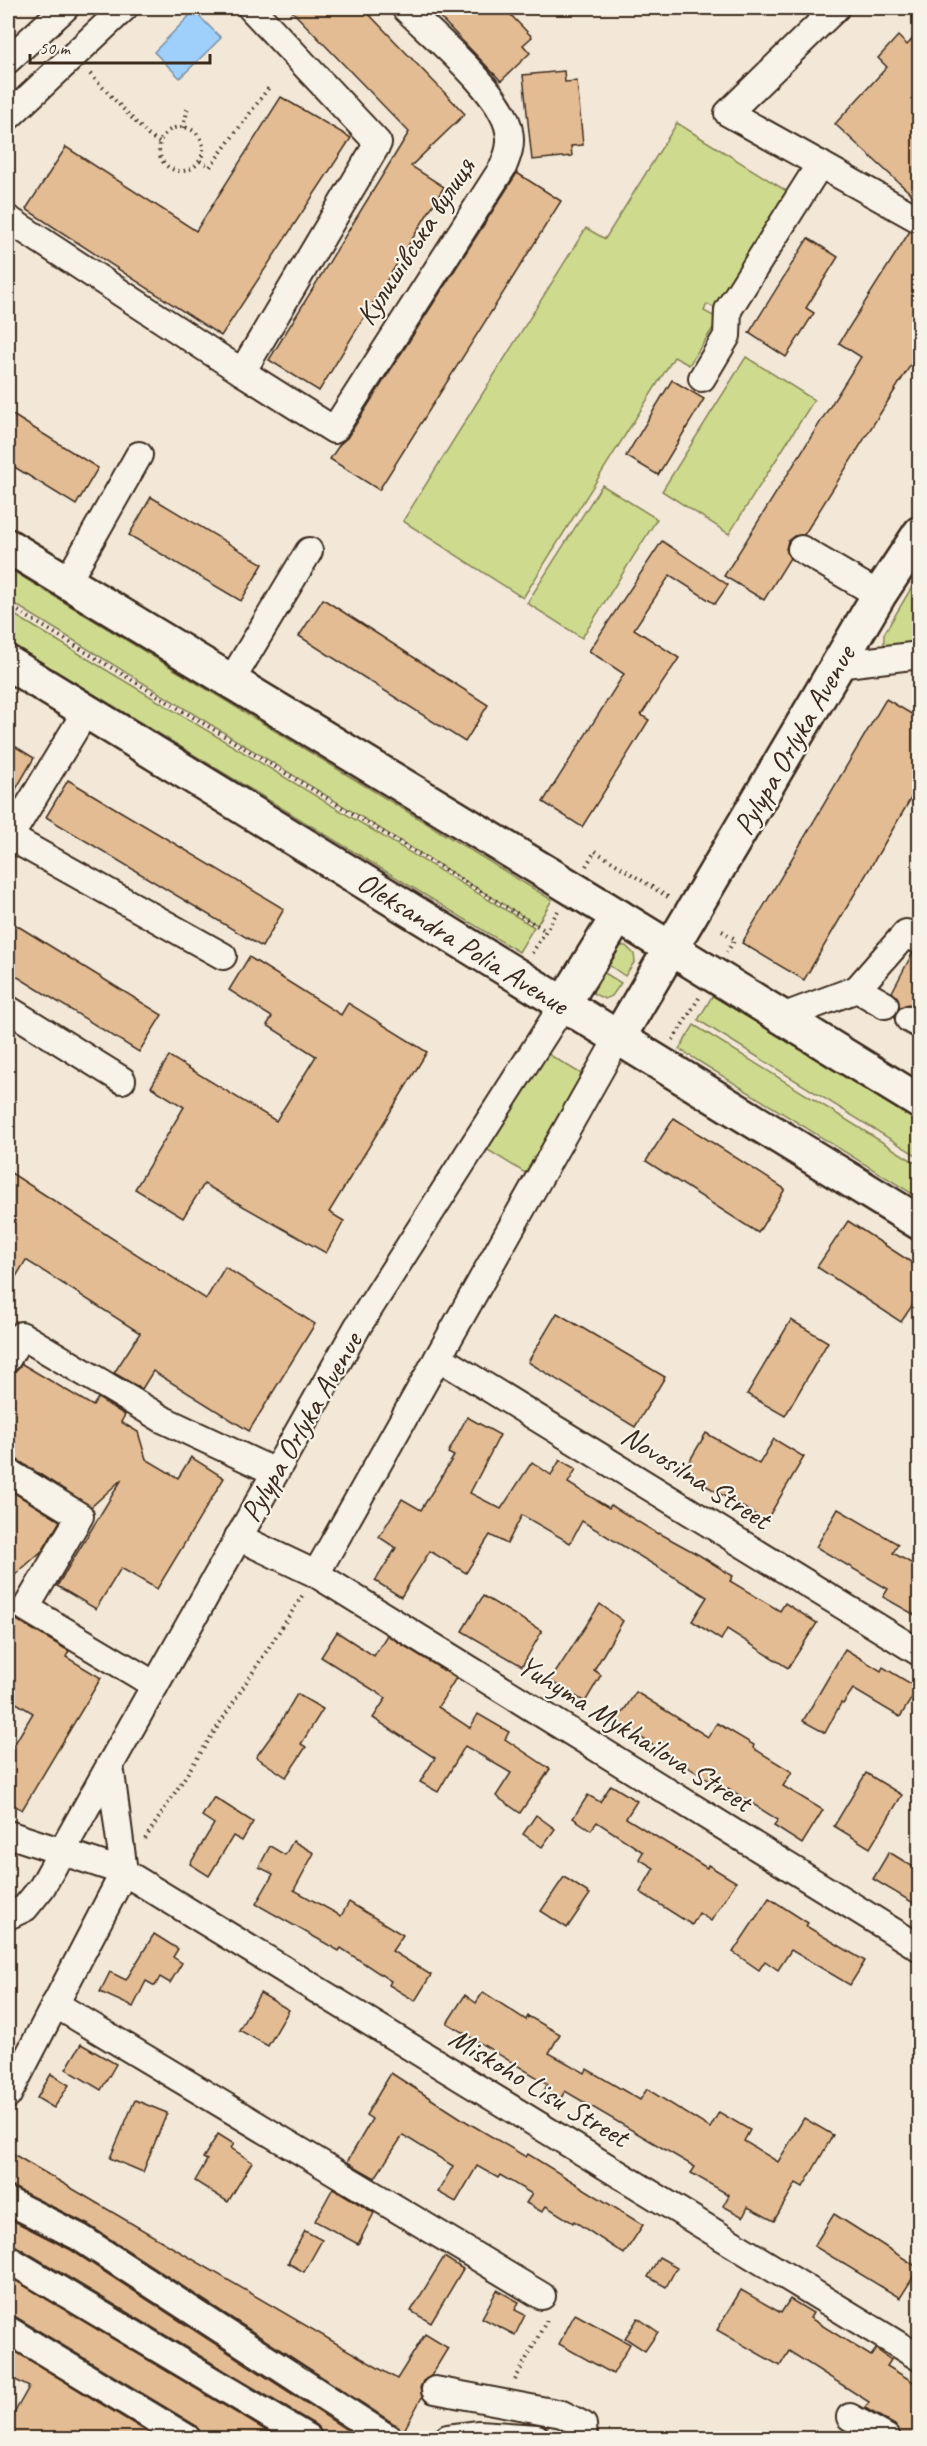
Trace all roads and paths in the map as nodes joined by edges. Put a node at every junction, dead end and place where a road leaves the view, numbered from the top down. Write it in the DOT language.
graph roads {
  1 [pos="65,8"];
  2 [pos="124,8"];
  3 [pos="251,8"];
  4 [pos="405,8"];
  5 [pos="836,8"];
  6 [pos="73,56"];
  7 [pos="8,60"];
  8 [pos="270,86"];
  9 [pos="188,105"];
  10 [pos="8,117"];
  11 [pos="184,128"];
  12 [pos="160,142"];
  13 [pos="200,161"];
  14 [pos="820,164"];
  15 [pos="8,219"];
  16 [pos="920,220"];
  17 [pos="242,372"];
  18 [pos="702,378"];
  19 [pos="140,455"];
  20 [pos="919,534"];
  21 [pos="8,546"];
  22 [pos="801,549"];
  23 [pos="309,551"];
  24 [pos="67,582"];
  25 [pos="879,595"];
  26 [pos="8,605"];
  27 [pos="920,620"];
  28 [pos="908,656"];
  29 [pos="8,663"];
  30 [pos="837,665"];
  31 [pos="231,681"];
  32 [pos="86,711"];
  33 [pos="8,838"];
  34 [pos="583,871"];
  35 [pos="671,899"];
  36 [pos="562,905"];
  37 [pos="618,916"];
  38 [pos="546,931"];
  39 [pos="722,931"];
  40 [pos="920,941"];
  41 [pos="671,948"];
  42 [pos="223,956"];
  43 [pos="724,957"];
  44 [pos="529,958"];
  45 [pos="857,988"];
  46 [pos="704,990"];
  47 [pos="563,1005"];
  48 [pos="885,1005"];
  49 [pos="8,1009"];
  50 [pos="782,1017"];
  51 [pos="618,1038"];
  52 [pos="669,1045"];
  53 [pos="122,1080"];
  54 [pos="920,1102"];
  55 [pos="920,1223"];
  56 [pos="438,1357"];
  57 [pos="8,1358"];
  58 [pos="8,1472"];
  59 [pos="275,1472"];
  60 [pos="238,1537"];
  61 [pos="316,1574"];
  62 [pos="920,1653"];
  63 [pos="155,1685"];
  64 [pos="110,1765"];
  65 [pos="8,1834"];
  66 [pos="62,1852"];
  67 [pos="124,1872"];
  68 [pos="8,1916"];
  69 [pos="920,1948"];
  70 [pos="55,2004"];
  71 [pos="8,2096"];
  72 [pos="8,2201"];
  73 [pos="8,2259"];
  74 [pos="542,2296"];
  75 [pos="8,2330"];
  76 [pos="920,2358"];
  77 [pos="513,2384"];
  78 [pos="435,2390"];
  79 [pos="850,2417"];
  80 [pos="187,2439"];
  81 [pos="308,2439"];
  82 [pos="388,2439"];
  83 [pos="448,2439"];
  84 [pos="537,2439"];
  85 [pos="584,2439"];
  86 [pos="887,2439"];
  1 -- 7 [label="street"];
  2 -- 6 [label="street"];
  3 -- 17 [label="street"];
  4 -- 17 [label="street, Кулишівська вулиця"];
  5 -- 14 [label="street"];
  6 -- 10 [label="street"];
  6 -- 12 [label="path"];
  8 -- 13 [label="path"];
  9 -- 11 [label="path"];
  11 -- 12 [label="path"];
  11 -- 13 [label="path"];
  12 -- 13 [label="path"];
  14 -- 16 [label="street"];
  14 -- 18 [label="street"];
  15 -- 17 [label="street"];
  19 -- 24 [label="street"];
  20 -- 25 [label="main road, Pylypa Orlyka Avenue"];
  21 -- 24 [label="main road"];
  22 -- 25 [label="street"];
  23 -- 31 [label="street"];
  24 -- 31 [label="main road"];
  25 -- 30 [label="main road, Pylypa Orlyka Avenue"];
  26 -- 38 [label="path"];
  27 -- 28 [label="path"];
  28 -- 30 [label="street"];
  29 -- 32 [label="main road, Oleksandra Polia Avenue"];
  30 -- 41 [label="main road, Pylypa Orlyka Avenue"];
  31 -- 37 [label="main road"];
  32 -- 33 [label="street"];
  32 -- 47 [label="main road, Oleksandra Polia Avenue"];
  33 -- 42 [label="street"];
  34 -- 35 [label="path"];
  36 -- 38 [label="path"];
  37 -- 41 [label="main road"];
  37 -- 47 [label="main road"];
  38 -- 44 [label="path"];
  39 -- 43 [label="path"];
  40 -- 45 [label="street"];
  41 -- 50 [label="main road"];
  41 -- 51 [label="main road, Pylypa Orlyka Avenue"];
  45 -- 48 [label="street"];
  45 -- 50 [label="street"];
  46 -- 52 [label="path"];
  47 -- 51 [label="main road, Oleksandra Polia Avenue"];
  47 -- 59 [label="street, Pylypa Orlyka Avenue"];
  49 -- 53 [label="street"];
  50 -- 54 [label="main road"];
  51 -- 55 [label="main road, Oleksandra Polia Avenue"];
  51 -- 56 [label="street"];
  56 -- 61 [label="street"];
  56 -- 62 [label="street, Novosilna Street"];
  57 -- 59 [label="street"];
  58 -- 63 [label="street"];
  59 -- 60 [label="street, Pylypa Orlyka Avenue"];
  60 -- 61 [label="street, Yuhyma Mykhailova Street"];
  60 -- 63 [label="street, Pylypa Orlyka Avenue"];
  61 -- 67 [label="path"];
  61 -- 69 [label="street, Yuhyma Mykhailova Street"];
  63 -- 64 [label="street, Pylypa Orlyka Avenue"];
  64 -- 66 [label="street, Pylypa Orlyka Avenue"];
  64 -- 67 [label="street"];
  65 -- 66 [label="street, Miskoho Lisu Street"];
  66 -- 67 [label="street, Miskoho Lisu Street"];
  66 -- 68 [label="street, Pylypa Orlyka Avenue"];
  67 -- 70 [label="street"];
  67 -- 76 [label="street, Miskoho Lisu Street"];
  70 -- 71 [label="street"];
  70 -- 74 [label="street"];
  72 -- 82 [label="street"];
  73 -- 81 [label="street"];
  74 -- 77 [label="path"];
  75 -- 80 [label="street"];
  78 -- 85 [label="street"];
  79 -- 86 [label="street"];
  83 -- 84 [label="street"];
}
